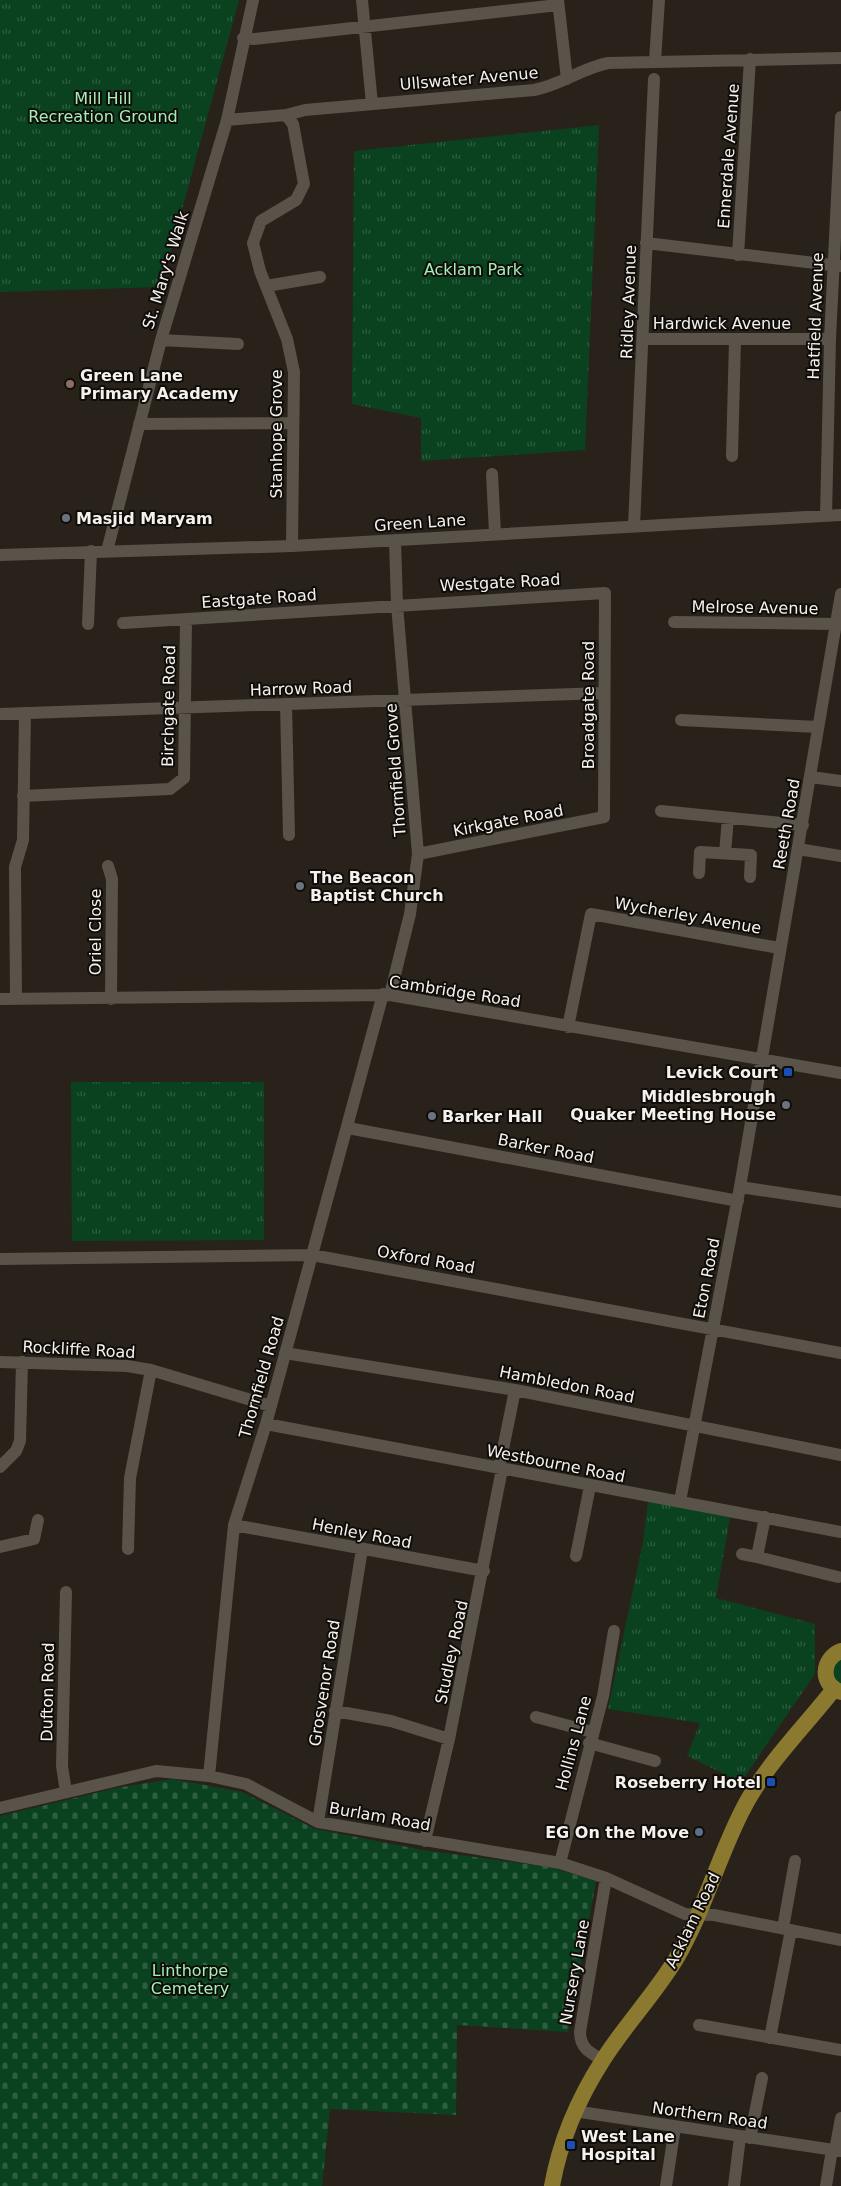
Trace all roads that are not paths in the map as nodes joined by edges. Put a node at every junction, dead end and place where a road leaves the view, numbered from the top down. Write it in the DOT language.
graph roads {
  1 [pos="247,0"];
  2 [pos="253,0"];
  3 [pos="362,0"];
  4 [pos="659,0"];
  5 [pos="558,2"];
  6 [pos="250,17"];
  7 [pos="365,26"];
  8 [pos="243,38"];
  9 [pos="841,58"];
  10 [pos="750,59"];
  11 [pos="655,61"];
  12 [pos="669,61"];
  13 [pos="642,62"];
  14 [pos="567,79"];
  15 [pos="654,79"];
  16 [pos="372,104"];
  17 [pos="286,115"];
  18 [pos="841,117"];
  19 [pos="227,120"];
  20 [pos="646,243"];
  21 [pos="738,255"];
  22 [pos="837,266"];
  23 [pos="320,277"];
  24 [pos="266,286"];
  25 [pos="643,339"];
  26 [pos="830,339"];
  27 [pos="161,340"];
  28 [pos="735,340"];
  29 [pos="238,344"];
  30 [pos="293,423"];
  31 [pos="139,424"];
  32 [pos="732,456"];
  33 [pos="492,474"];
  34 [pos="826,516"];
  35 [pos="841,516"];
  36 [pos="634,526"];
  37 [pos="495,533"];
  38 [pos="395,540"];
  39 [pos="292,546"];
  40 [pos="91,551"];
  41 [pos="108,551"];
  42 [pos="0,555"];
  43 [pos="605,593"];
  44 [pos="841,594"];
  45 [pos="397,605"];
  46 [pos="186,619"];
  47 [pos="674,622"];
  48 [pos="88,624"];
  49 [pos="122,624"];
  50 [pos="835,624"];
  51 [pos="604,693"];
  52 [pos="406,700"];
  53 [pos="286,704"];
  54 [pos="184,708"];
  55 [pos="24,713"];
  56 [pos="0,714"];
  57 [pos="681,720"];
  58 [pos="818,727"];
  59 [pos="811,777"];
  60 [pos="841,781"];
  61 [pos="23,796"];
  62 [pos="661,811"];
  63 [pos="604,817"];
  64 [pos="728,818"];
  65 [pos="803,825"];
  66 [pos="289,835"];
  67 [pos="798,849"];
  68 [pos="725,853"];
  69 [pos="418,854"];
  70 [pos="841,856"];
  71 [pos="108,866"];
  72 [pos="699,873"];
  73 [pos="750,877"];
  74 [pos="780,948"];
  75 [pos="387,995"];
  76 [pos="0,999"];
  77 [pos="16,999"];
  78 [pos="111,999"];
  79 [pos="568,1026"];
  80 [pos="761,1060"];
  81 [pos="841,1073"];
  82 [pos="348,1128"];
  83 [pos="740,1187"];
  84 [pos="738,1200"];
  85 [pos="841,1202"];
  86 [pos="312,1255"];
  87 [pos="0,1259"];
  88 [pos="713,1328"];
  89 [pos="285,1353"];
  90 [pos="841,1353"];
  91 [pos="0,1362"];
  92 [pos="22,1362"];
  93 [pos="151,1370"];
  94 [pos="515,1390"];
  95 [pos="270,1406"];
  96 [pos="266,1424"];
  97 [pos="694,1425"];
  98 [pos="841,1455"];
  99 [pos="0,1466"];
  100 [pos="501,1469"];
  101 [pos="590,1486"];
  102 [pos="680,1502"];
  103 [pos="765,1517"];
  104 [pos="38,1520"];
  105 [pos="234,1525"];
  106 [pos="841,1532"];
  107 [pos="0,1547"];
  108 [pos="128,1549"];
  109 [pos="362,1549"];
  110 [pos="742,1554"];
  111 [pos="576,1556"];
  112 [pos="757,1557"];
  113 [pos="484,1572"];
  114 [pos="838,1577"];
  115 [pos="66,1592"];
  116 [pos="614,1630"];
  117 [pos="841,1651"];
  118 [pos="838,1691"];
  119 [pos="335,1711"];
  120 [pos="536,1717"];
  121 [pos="590,1738"];
  122 [pos="449,1739"];
  123 [pos="655,1761"];
  124 [pos="209,1776"];
  125 [pos="66,1792"];
  126 [pos="0,1808"];
  127 [pos="318,1822"];
  128 [pos="425,1841"];
  129 [pos="795,1861"];
  130 [pos="560,1863"];
  131 [pos="606,1878"];
  132 [pos="698,1914"];
  133 [pos="787,1929"];
  134 [pos="841,1940"];
  135 [pos="699,2026"];
  136 [pos="770,2038"];
  137 [pos="841,2050"];
  138 [pos="602,2060"];
  139 [pos="762,2078"];
  140 [pos="574,2110"];
  141 [pos="841,2118"];
  142 [pos="675,2127"];
  143 [pos="745,2137"];
  144 [pos="836,2150"];
  145 [pos="552,2186"];
  146 [pos="666,2186"];
  147 [pos="734,2186"];
  148 [pos="826,2186"];
  1 -- 6 [label="street"];
  2 -- 6 [label="street, St. Mary's Walk"];
  3 -- 7 [label="street"];
  4 -- 11 [label="street"];
  5 -- 7 [label="street"];
  5 -- 14 [label="street"];
  6 -- 8 [label="street, St. Mary's Walk"];
  7 -- 8 [label="street"];
  7 -- 16 [label="street"];
  8 -- 19 [label="street, St. Mary's Walk"];
  9 -- 10 [label="street, Ullswater Avenue"];
  10 -- 12 [label="street, Ullswater Avenue"];
  10 -- 21 [label="street, Ennerdale Avenue"];
  11 -- 12 [label="street, Ullswater Avenue"];
  11 -- 13 [label="street, Ullswater Avenue"];
  12 -- 15 [label="street"];
  13 -- 14 [label="street, Ullswater Avenue"];
  13 -- 15 [label="street"];
  14 -- 16 [label="street, Ullswater Avenue"];
  15 -- 20 [label="street, Ridley Avenue"];
  16 -- 17 [label="street, Ullswater Avenue"];
  17 -- 19 [label="street"];
  17 -- 24 [label="street, Stanhope Grove"];
  18 -- 22 [label="street, Hatfield Avenue"];
  19 -- 27 [label="street, St. Mary's Walk"];
  20 -- 21 [label="street"];
  20 -- 25 [label="street, Ridley Avenue"];
  21 -- 22 [label="street"];
  22 -- 26 [label="street, Hatfield Avenue"];
  23 -- 24 [label="street"];
  24 -- 30 [label="street, Stanhope Grove"];
  25 -- 28 [label="street, Hardwick Avenue"];
  25 -- 36 [label="street, Ridley Avenue"];
  26 -- 28 [label="street, Hardwick Avenue"];
  26 -- 34 [label="street, Hatfield Avenue"];
  27 -- 29 [label="street"];
  27 -- 31 [label="street, St. Mary's Walk"];
  28 -- 32 [label="street"];
  30 -- 31 [label="street"];
  30 -- 39 [label="street, Stanhope Grove"];
  31 -- 41 [label="street, St. Mary's Walk"];
  33 -- 37 [label="street"];
  34 -- 35 [label="street, Green Lane"];
  34 -- 36 [label="street, Green Lane"];
  36 -- 37 [label="street, Green Lane"];
  37 -- 38 [label="street, Green Lane"];
  38 -- 39 [label="street, Green Lane"];
  38 -- 45 [label="street, Thornfield Grove"];
  39 -- 41 [label="street, Green Lane"];
  40 -- 41 [label="street, Green Lane"];
  40 -- 42 [label="street, Green Lane"];
  40 -- 48 [label="street"];
  43 -- 45 [label="street, Westgate Road"];
  43 -- 51 [label="street, Broadgate Road"];
  44 -- 50 [label="street, Reeth Road"];
  45 -- 46 [label="street, Eastgate Road"];
  45 -- 52 [label="street, Thornfield Grove"];
  46 -- 49 [label="street, Eastgate Road"];
  46 -- 54 [label="street, Birchgate Road"];
  47 -- 50 [label="street, Melrose Avenue"];
  50 -- 58 [label="street, Reeth Road"];
  51 -- 52 [label="street, Harrow Road"];
  51 -- 63 [label="street, Broadgate Road"];
  52 -- 53 [label="street, Harrow Road"];
  52 -- 69 [label="street, Thornfield Grove"];
  53 -- 54 [label="street, Harrow Road"];
  53 -- 66 [label="street"];
  54 -- 55 [label="street, Harrow Road"];
  54 -- 61 [label="street, Birchgate Road"];
  55 -- 56 [label="street, Harrow Road"];
  55 -- 61 [label="street"];
  57 -- 58 [label="street"];
  58 -- 59 [label="street, Reeth Road"];
  59 -- 60 [label="street"];
  59 -- 65 [label="street, Reeth Road"];
  61 -- 77 [label="street"];
  62 -- 64 [label="street"];
  63 -- 69 [label="street, Kirkgate Road"];
  64 -- 65 [label="street"];
  64 -- 68 [label="street"];
  65 -- 67 [label="street, Reeth Road"];
  67 -- 70 [label="street"];
  67 -- 74 [label="street, Reeth Road"];
  68 -- 72 [label="street"];
  68 -- 73 [label="street"];
  69 -- 75 [label="street, Thornfield Grove"];
  71 -- 78 [label="street, Oriel Close"];
  74 -- 79 [label="street, Wycherley Avenue"];
  74 -- 80 [label="street, Reeth Road"];
  75 -- 78 [label="street, Cambridge Road"];
  75 -- 79 [label="street, Cambridge Road"];
  75 -- 82 [label="street, Thornfield Road"];
  76 -- 77 [label="street, Cambridge Road"];
  77 -- 78 [label="street, Cambridge Road"];
  79 -- 80 [label="street, Cambridge Road"];
  80 -- 81 [label="street, Cambridge Road"];
  80 -- 83 [label="street, Eton Road"];
  82 -- 84 [label="street, Barker Road"];
  82 -- 86 [label="street, Thornfield Road"];
  83 -- 84 [label="street, Eton Road"];
  83 -- 85 [label="street"];
  84 -- 88 [label="street, Eton Road"];
  86 -- 87 [label="street, Oxford Road"];
  86 -- 88 [label="street, Oxford Road"];
  86 -- 89 [label="street, Thornfield Road"];
  88 -- 90 [label="street, Oxford Road"];
  88 -- 97 [label="street, Eton Road"];
  89 -- 94 [label="street, Hambledon Road"];
  89 -- 95 [label="street, Thornfield Road"];
  91 -- 92 [label="street, Rockliffe Road"];
  92 -- 93 [label="street, Rockliffe Road"];
  92 -- 99 [label="street"];
  93 -- 95 [label="street, Rockliffe Road"];
  93 -- 108 [label="street"];
  94 -- 97 [label="street, Hambledon Road"];
  94 -- 100 [label="street, Studley Road"];
  95 -- 96 [label="street, Thornfield Road"];
  96 -- 100 [label="street, Westbourne Road"];
  96 -- 105 [label="street, Thornfield Road"];
  97 -- 98 [label="street, Hambledon Road"];
  97 -- 102 [label="street, Eton Road"];
  100 -- 101 [label="street, Westbourne Road"];
  100 -- 113 [label="street, Studley Road"];
  101 -- 102 [label="street, Westbourne Road"];
  101 -- 111 [label="street"];
  102 -- 103 [label="street, Westbourne Road"];
  103 -- 106 [label="street, Westbourne Road"];
  103 -- 112 [label="street"];
  104 -- 107 [label="street"];
  105 -- 109 [label="street, Henley Road"];
  105 -- 124 [label="street, Thornfield Road"];
  109 -- 113 [label="street, Henley Road"];
  109 -- 119 [label="street, Grosvenor Road"];
  110 -- 112 [label="street"];
  112 -- 114 [label="street"];
  113 -- 122 [label="street, Studley Road"];
  115 -- 125 [label="street, Dufton Road"];
  116 -- 121 [label="street, Hollins Lane"];
  117 -- 118 [label="main road, Acklam Road"];
  118 -- 132 [label="main road, Acklam Road"];
  119 -- 122 [label="street"];
  119 -- 127 [label="street, Grosvenor Road"];
  120 -- 121 [label="street"];
  121 -- 123 [label="street"];
  121 -- 130 [label="street, Hollins Lane"];
  122 -- 128 [label="street, Studley Road"];
  124 -- 125 [label="street, Burlam Road"];
  124 -- 127 [label="street, Burlam Road"];
  125 -- 126 [label="street, Burlam Road"];
  127 -- 128 [label="street, Burlam Road"];
  128 -- 130 [label="street, Burlam Road"];
  129 -- 133 [label="street"];
  130 -- 131 [label="street, Burlam Road"];
  131 -- 132 [label="street, Burlam Road"];
  131 -- 138 [label="street, Nursery Lane"];
  132 -- 133 [label="street, Burlam Road"];
  132 -- 138 [label="main road, Acklam Road"];
  133 -- 134 [label="street, Burlam Road"];
  133 -- 136 [label="street"];
  135 -- 136 [label="street"];
  136 -- 137 [label="street"];
  138 -- 140 [label="main road, Acklam Road"];
  139 -- 143 [label="street"];
  140 -- 142 [label="street, Northern Road"];
  140 -- 145 [label="main road, Acklam Road"];
  141 -- 144 [label="street"];
  142 -- 143 [label="street, Northern Road"];
  142 -- 146 [label="street"];
  143 -- 144 [label="street, Northern Road"];
  143 -- 147 [label="street"];
  144 -- 148 [label="street"];
}
